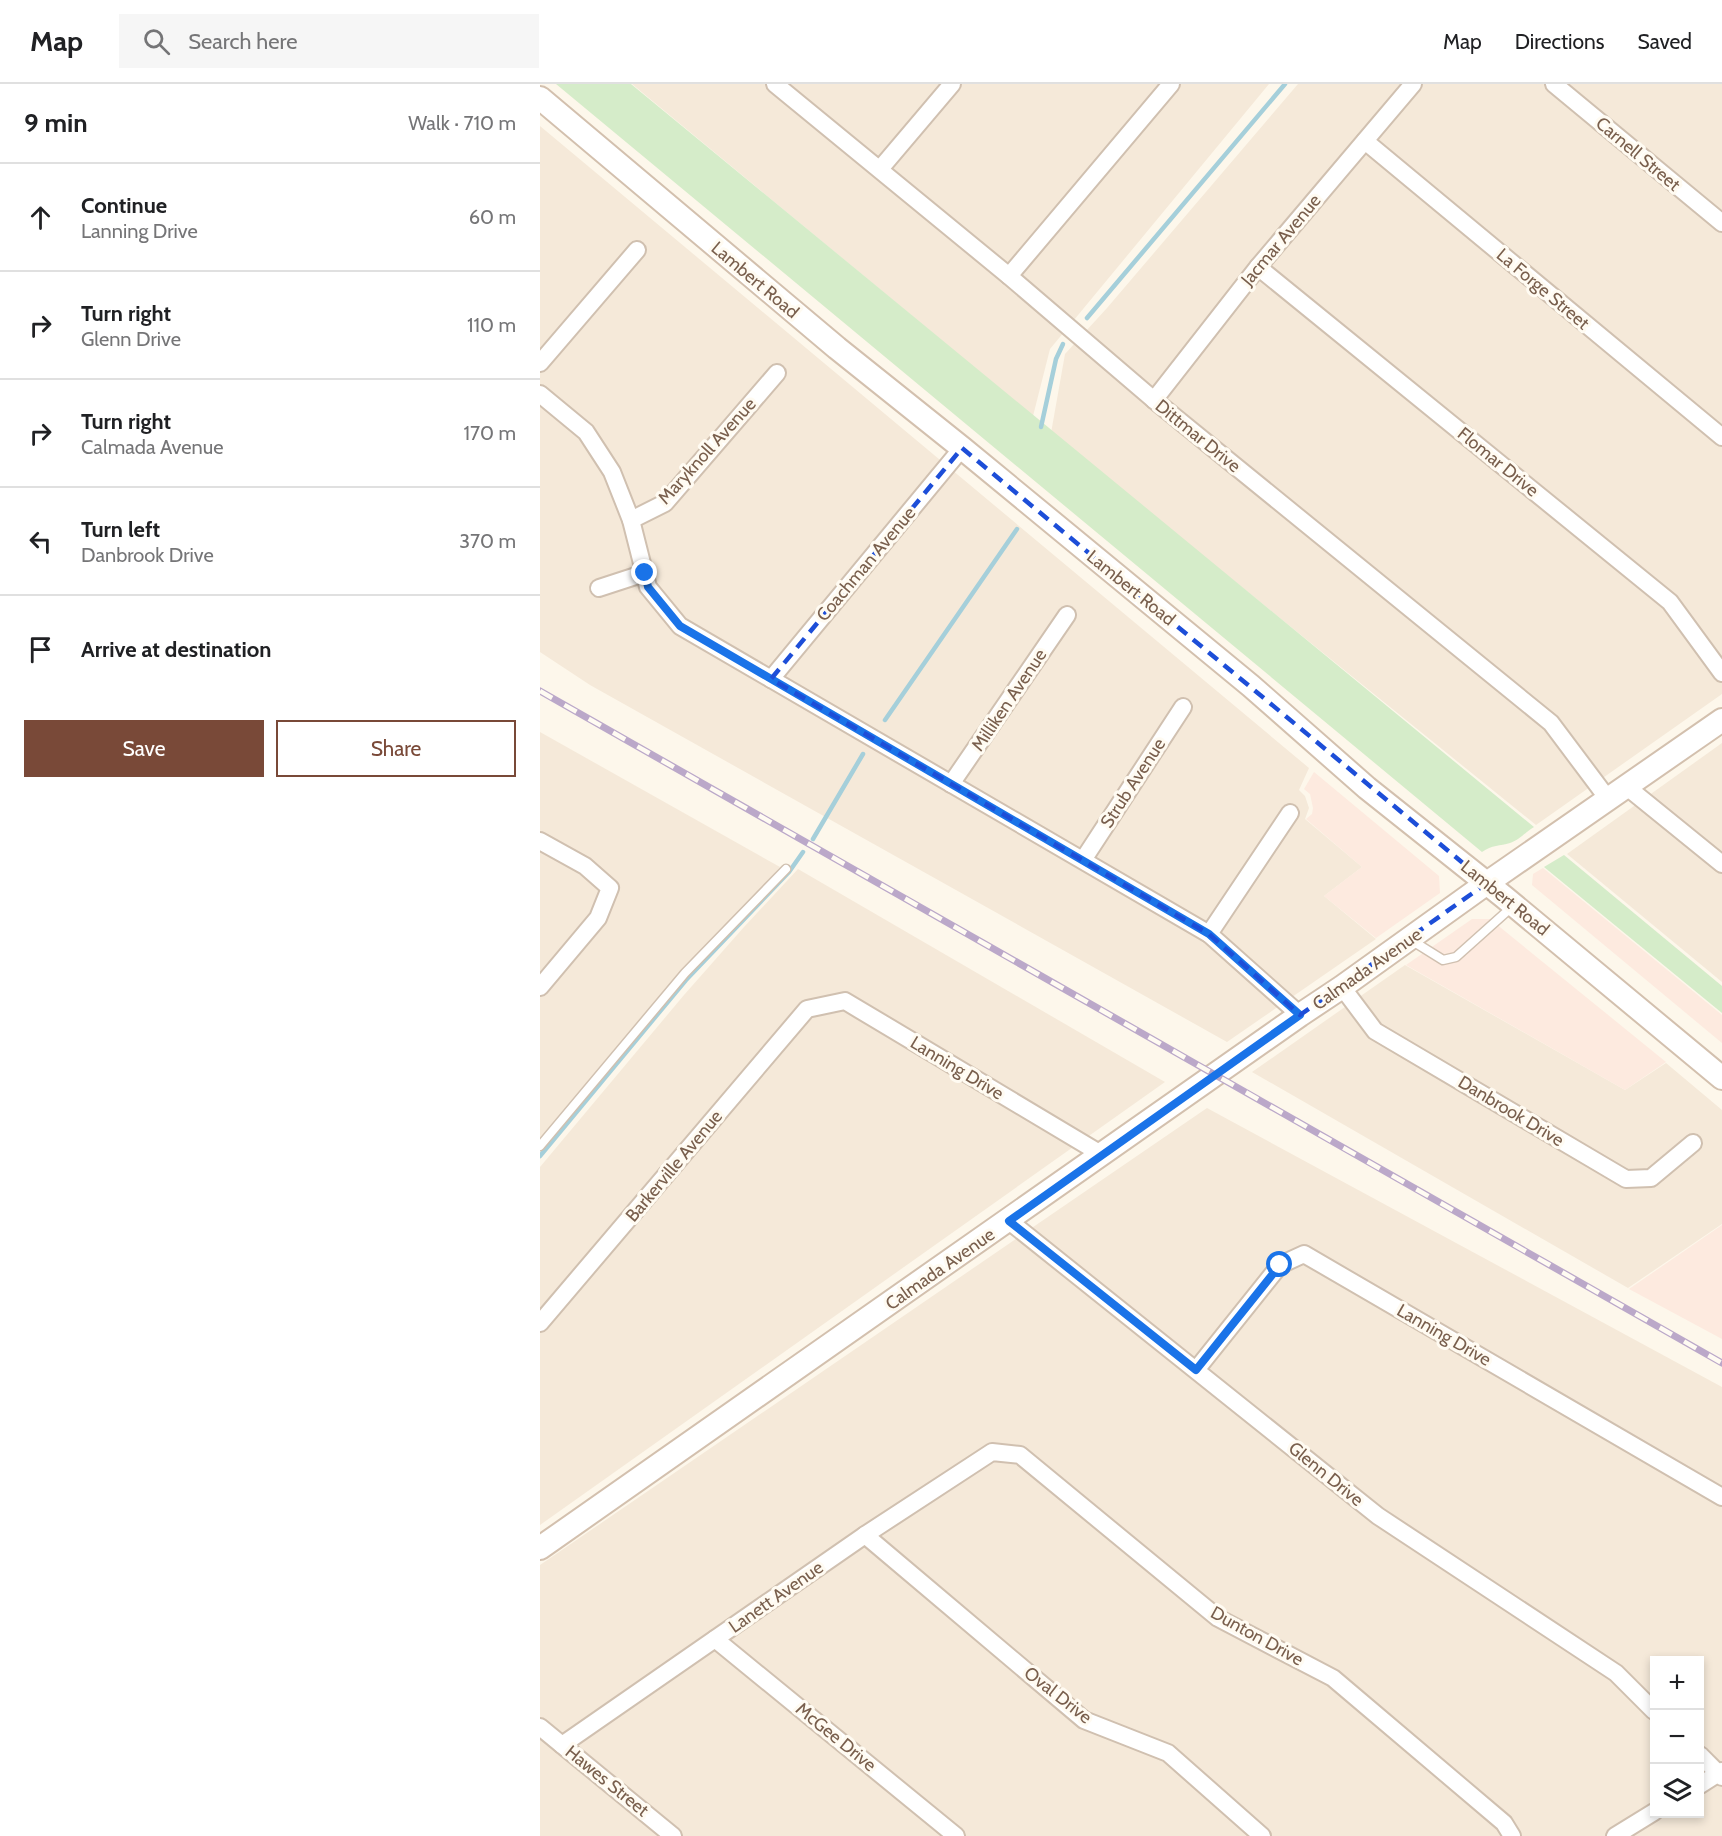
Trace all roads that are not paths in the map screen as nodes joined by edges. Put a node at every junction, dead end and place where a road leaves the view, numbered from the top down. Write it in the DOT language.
graph roads {
  1 [pos="775,84"];
  2 [pos="952,84"];
  3 [pos="1171,84"];
  4 [pos="1413,84"];
  5 [pos="1554,84"];
  6 [pos="540,98"];
  7 [pos="1365,141"];
  8 [pos="880,169"];
  9 [pos="1722,224"];
  10 [pos="637,250"];
  11 [pos="1258,267"];
  12 [pos="1010,276"];
  13 [pos="540,363"];
  14 [pos="777,373"];
  15 [pos="540,394"];
  16 [pos="1154,400"];
  17 [pos="1722,437"];
  18 [pos="962,448"];
  19 [pos="631,520"];
  20 [pos="645,573"];
  21 [pos="599,588"];
  22 [pos="1067,615"];
  23 [pos="1722,673"];
  24 [pos="771,679"];
  25 [pos="1183,706"];
  26 [pos="1722,720"];
  27 [pos="951,784"];
  28 [pos="1618,793"];
  29 [pos="1290,813"];
  30 [pos="540,841"];
  31 [pos="1083,860"];
  32 [pos="1722,864"];
  33 [pos="786,869"];
  34 [pos="1487,883"];
  35 [pos="1514,905"];
  36 [pos="1209,934"];
  37 [pos="1411,939"];
  38 [pos="540,987"];
  39 [pos="1342,987"];
  40 [pos="807,1009"];
  41 [pos="1300,1015"];
  42 [pos="1722,1078"];
  43 [pos="1693,1143"];
  44 [pos="540,1146"];
  45 [pos="1101,1154"];
  46 [pos="1009,1221"];
  47 [pos="540,1323"];
  48 [pos="1196,1370"];
  49 [pos="993,1452"];
  50 [pos="1722,1497"];
  51 [pos="865,1535"];
  52 [pos="540,1548"];
  53 [pos="715,1639"];
  54 [pos="1653,1710"];
  55 [pos="540,1726"];
  56 [pos="562,1745"];
  57 [pos="1704,1759"];
  58 [pos="1721,1774"];
  59 [pos="1704,1783"];
  60 [pos="1650,1814"];
  61 [pos="673,1836"];
  62 [pos="956,1836"];
  63 [pos="1262,1836"];
  64 [pos="1512,1836"];
  65 [pos="1615,1836"];
  1 -- 8 [label="street, Dittmar Drive"];
  2 -- 8 [label="street"];
  3 -- 12 [label="street"];
  4 -- 7 [label="street, Jacmar Avenue"];
  5 -- 9 [label="street, Carnell Street"];
  6 -- 18 [label="main road, Lambert Road"];
  7 -- 11 [label="street, Jacmar Avenue"];
  7 -- 17 [label="street, La Forge Street"];
  8 -- 12 [label="street, Dittmar Drive"];
  10 -- 13 [label="street"];
  11 -- 16 [label="street, Jacmar Avenue"];
  11 -- 23 [label="street, Flomar Drive"];
  12 -- 16 [label="street, Dittmar Drive"];
  14 -- 19 [label="street, Maryknoll Avenue"];
  15 -- 19 [label="street"];
  16 -- 28 [label="street, Dittmar Drive"];
  18 -- 24 [label="street, Coachman Avenue"];
  18 -- 34 [label="main road, Lambert Road"];
  19 -- 20 [label="street"];
  20 -- 21 [label="street"];
  20 -- 24 [label="street"];
  22 -- 27 [label="street, Milliken Avenue"];
  24 -- 27 [label="street"];
  25 -- 31 [label="street, Strub Avenue"];
  26 -- 28 [label="main road, Calmada Avenue"];
  27 -- 31 [label="street"];
  28 -- 32 [label="street, Dittmar Drive"];
  28 -- 34 [label="main road, Calmada Avenue"];
  29 -- 36 [label="street"];
  30 -- 38 [label="street"];
  31 -- 36 [label="street"];
  33 -- 44 [label="lane"];
  34 -- 35 [label="main road, Lambert Road"];
  34 -- 37 [label="main road, Calmada Avenue"];
  35 -- 37 [label="lane"];
  35 -- 42 [label="main road, Lambert Road"];
  36 -- 41 [label="street"];
  37 -- 39 [label="main road, Calmada Avenue"];
  39 -- 41 [label="main road, Calmada Avenue"];
  39 -- 43 [label="street, Danbrook Drive"];
  40 -- 45 [label="street, Lanning Drive"];
  40 -- 47 [label="street, Barkerville Avenue"];
  41 -- 45 [label="main road, Calmada Avenue"];
  45 -- 46 [label="main road, Calmada Avenue"];
  46 -- 48 [label="street, Glenn Drive"];
  46 -- 52 [label="main road, Calmada Avenue"];
  48 -- 50 [label="street, Lanning Drive"];
  48 -- 54 [label="street, Glenn Drive"];
  49 -- 51 [label="street, Lanett Avenue"];
  49 -- 64 [label="street, Dunton Drive"];
  51 -- 53 [label="street, Lanett Avenue"];
  51 -- 63 [label="street, Oval Drive"];
  53 -- 56 [label="street, Lanett Avenue"];
  53 -- 62 [label="street, McGee Drive"];
  55 -- 56 [label="street, Hawes Street"];
  56 -- 61 [label="street, Hawes Street"];
  57 -- 58 [label="street"];
  58 -- 59 [label="street"];
  60 -- 65 [label="street"];
}
